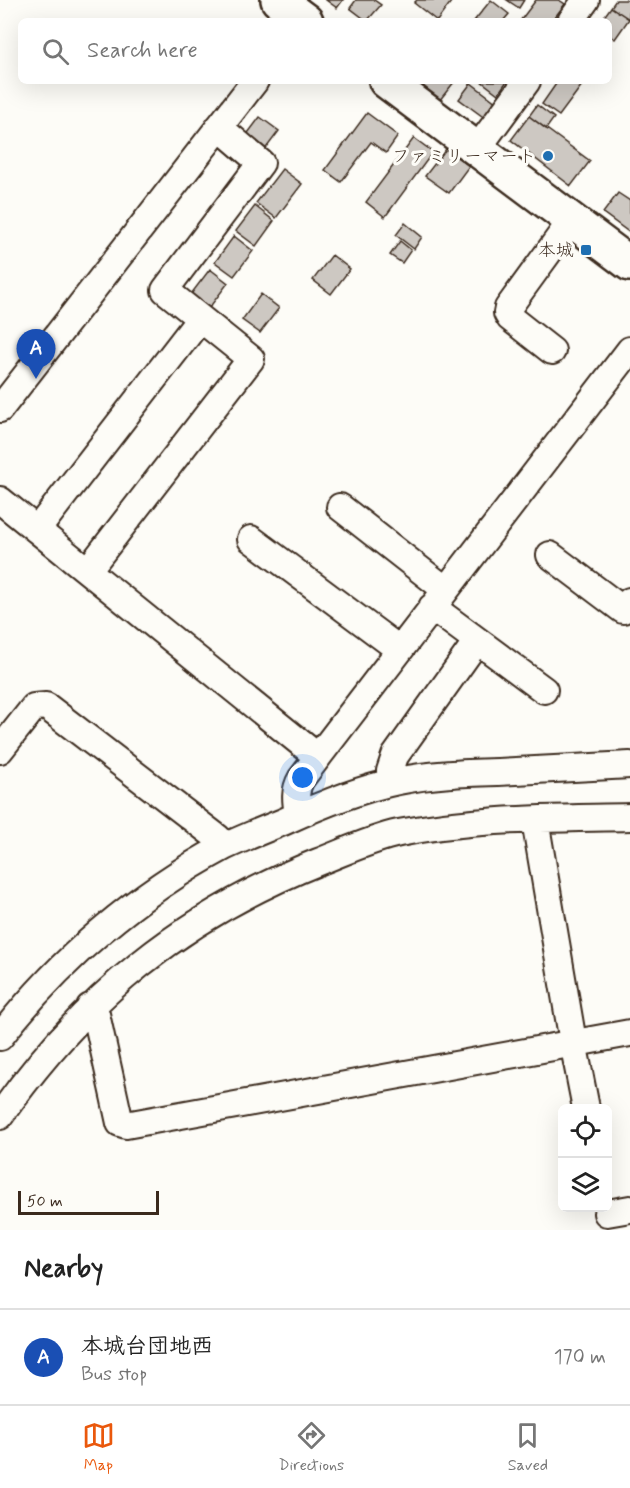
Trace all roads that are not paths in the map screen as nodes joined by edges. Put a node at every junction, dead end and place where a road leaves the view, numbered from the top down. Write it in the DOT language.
graph roads {
  1 [pos="586,0"];
  2 [pos="573,18"];
  3 [pos="253,84"];
  4 [pos="390,84"];
  5 [pos="525,84"];
  6 [pos="219,127"];
  7 [pos="477,149"];
  8 [pos="572,220"];
  9 [pos="630,264"];
  10 [pos="200,319"];
  11 [pos="630,350"];
  12 [pos="552,351"];
  13 [pos="0,409"];
  14 [pos="0,501"];
  15 [pos="340,507"];
  16 [pos="37,530"];
  17 [pos="251,539"];
  18 [pos="550,555"];
  19 [pos="88,570"];
  20 [pos="439,598"];
  21 [pos="630,601"];
  22 [pos="477,641"];
  23 [pos="400,650"];
  24 [pos="544,690"];
  25 [pos="0,750"];
  26 [pos="318,757"];
  27 [pos="630,765"];
  28 [pos="392,782"];
  29 [pos="298,815"];
  30 [pos="630,817"];
  31 [pos="535,820"];
  32 [pos="224,847"];
  33 [pos="90,1007"];
  34 [pos="8,1011"];
  35 [pos="630,1032"];
  36 [pos="0,1037"];
  37 [pos="573,1042"];
  38 [pos="585,1104"];
  39 [pos="0,1116"];
  1 -- 2 [label="street"];
  3 -- 6 [label="street"];
  4 -- 7 [label="main road"];
  5 -- 7 [label="street"];
  6 -- 10 [label="street"];
  6 -- 13 [label="street"];
  7 -- 8 [label="main road"];
  8 -- 9 [label="main road"];
  8 -- 12 [label="street"];
  10 -- 16 [label="street"];
  10 -- 19 [label="street"];
  11 -- 20 [label="street"];
  14 -- 16 [label="street"];
  15 -- 20 [label="street"];
  16 -- 19 [label="street"];
  17 -- 23 [label="street"];
  18 -- 21 [label="street"];
  19 -- 26 [label="street"];
  20 -- 22 [label="street"];
  20 -- 23 [label="street"];
  22 -- 24 [label="street"];
  22 -- 28 [label="street"];
  23 -- 26 [label="street"];
  25 -- 32 [label="street"];
  26 -- 29 [label="street"];
  27 -- 28 [label="street"];
  28 -- 29 [label="street"];
  29 -- 32 [label="street"];
  30 -- 31 [label="street"];
  31 -- 33 [label="street"];
  31 -- 37 [label="street"];
  32 -- 34 [label="street"];
  33 -- 37 [label="street"];
  33 -- 39 [label="street"];
  34 -- 36 [label="street"];
  35 -- 37 [label="street"];
  37 -- 38 [label="street"];
}
